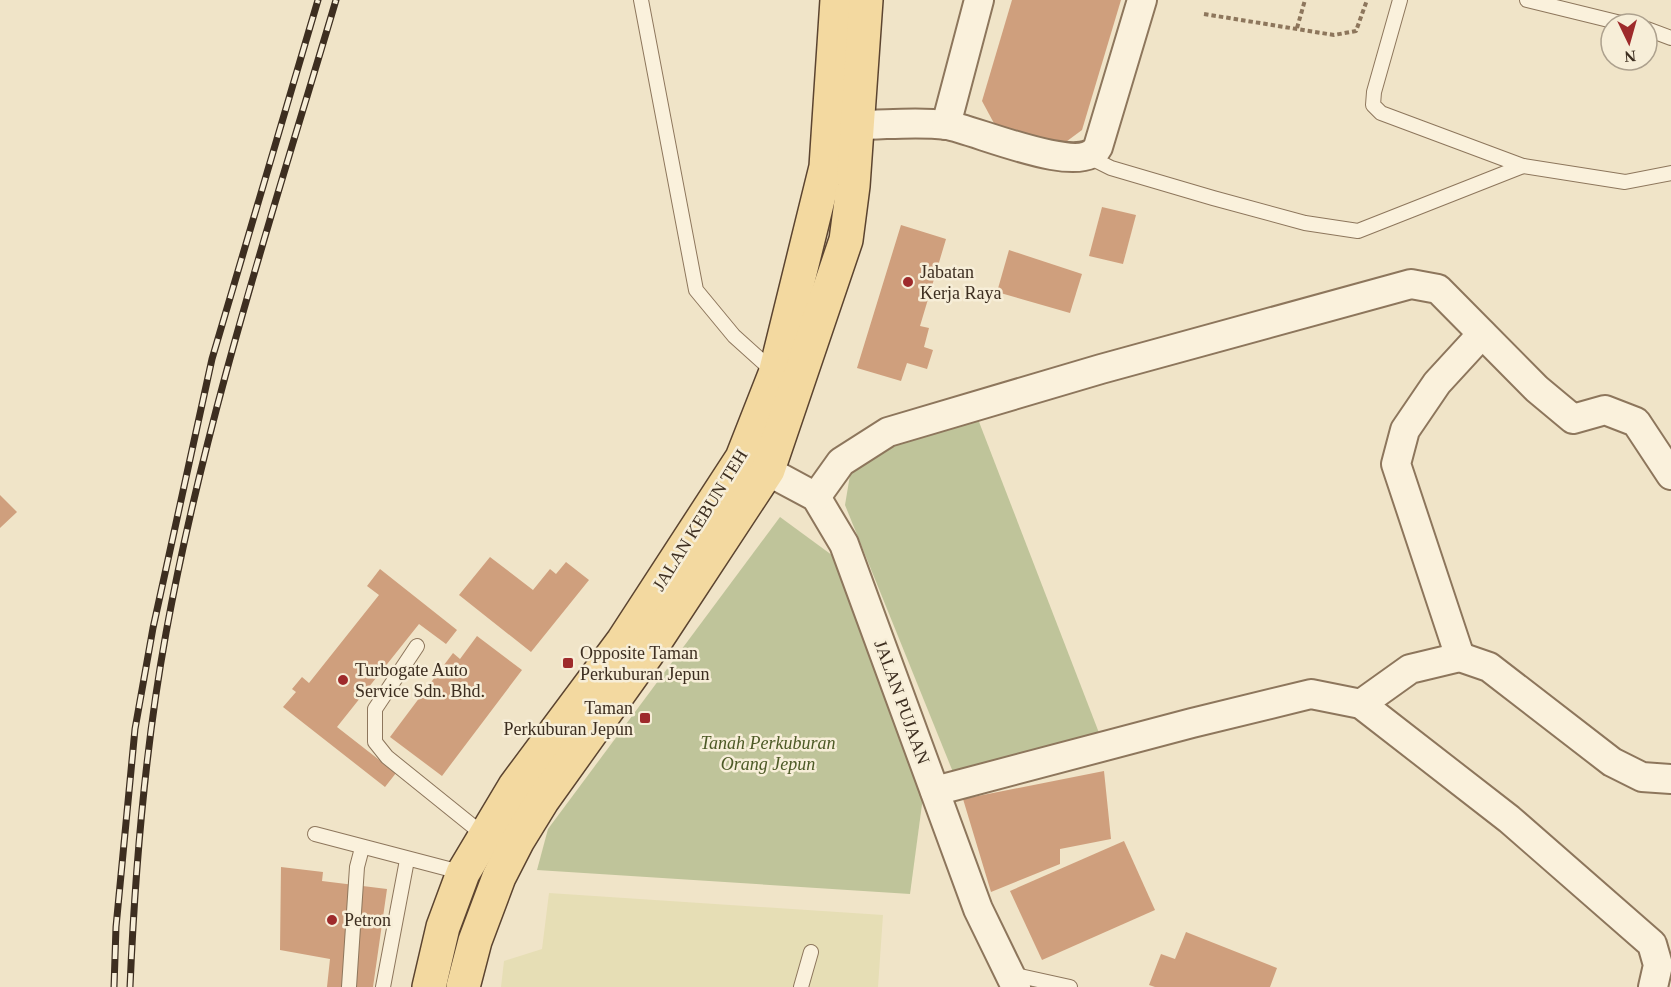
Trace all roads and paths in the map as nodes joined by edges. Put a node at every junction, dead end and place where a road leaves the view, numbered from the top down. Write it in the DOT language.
graph roads {
  1 [pos="641,0"];
  2 [pos="837,0"];
  3 [pos="866,0"];
  4 [pos="979,0"];
  5 [pos="1142,0"];
  6 [pos="1305,0"];
  7 [pos="1367,0"];
  8 [pos="1400,0"];
  9 [pos="1527,0"];
  10 [pos="1204,14"];
  11 [pos="1599,18"];
  12 [pos="1297,28"];
  13 [pos="858,125"];
  14 [pos="946,125"];
  15 [pos="1089,157"];
  16 [pos="1523,166"];
  17 [pos="1671,173"];
  18 [pos="1482,334"];
  19 [pos="784,385"];
  20 [pos="755,464"];
  21 [pos="1671,475"];
  22 [pos="816,497"];
  23 [pos="417,646"];
  24 [pos="1460,657"];
  25 [pos="1361,704"];
  26 [pos="1671,779"];
  27 [pos="935,791"];
  28 [pos="315,834"];
  29 [pos="485,836"];
  30 [pos="362,848"];
  31 [pos="407,860"];
  32 [pos="481,875"];
  33 [pos="811,952"];
  34 [pos="1013,981"];
  35 [pos="348,987"];
  36 [pos="383,987"];
  37 [pos="429,987"];
  38 [pos="463,987"];
  39 [pos="801,987"];
  40 [pos="1070,987"];
  41 [pos="1653,987"];
  1 -- 19 [label="lane"];
  2 -- 19 [label="main road, JALAN KEBUN TEH"];
  3 -- 13 [label="main road, JALAN KEBUN TEH"];
  4 -- 14 [label="street"];
  5 -- 15 [label="street"];
  6 -- 12 [label="path"];
  7 -- 12 [label="path"];
  8 -- 16 [label="lane"];
  9 -- 11 [label="lane"];
  10 -- 12 [label="path"];
  13 -- 14 [label="street"];
  13 -- 19 [label="main road, JALAN KEBUN TEH"];
  14 -- 15 [label="street"];
  15 -- 16 [label="lane"];
  16 -- 17 [label="lane"];
  18 -- 21 [label="street"];
  18 -- 22 [label="street"];
  18 -- 24 [label="street"];
  19 -- 20 [label="main road, JALAN KEBUN TEH"];
  20 -- 22 [label="street, JALAN PUJAAN"];
  20 -- 29 [label="main road, JALAN KEBUN TEH"];
  20 -- 32 [label="main road, JALAN KEBUN TEH"];
  22 -- 27 [label="street, JALAN PUJAAN"];
  23 -- 29 [label="lane"];
  24 -- 25 [label="street"];
  24 -- 26 [label="street"];
  25 -- 27 [label="street"];
  25 -- 41 [label="street"];
  27 -- 34 [label="street, JALAN PUJAAN"];
  28 -- 30 [label="lane"];
  29 -- 32 [label="main road, JALAN KEBUN TEH"];
  30 -- 31 [label="lane"];
  30 -- 35 [label="lane"];
  31 -- 32 [label="lane"];
  31 -- 36 [label="lane"];
  32 -- 37 [label="main road, JALAN KEBUN TEH"];
  32 -- 38 [label="main road, JALAN KEBUN TEH"];
  33 -- 39 [label="lane"];
  34 -- 40 [label="lane"];
}
